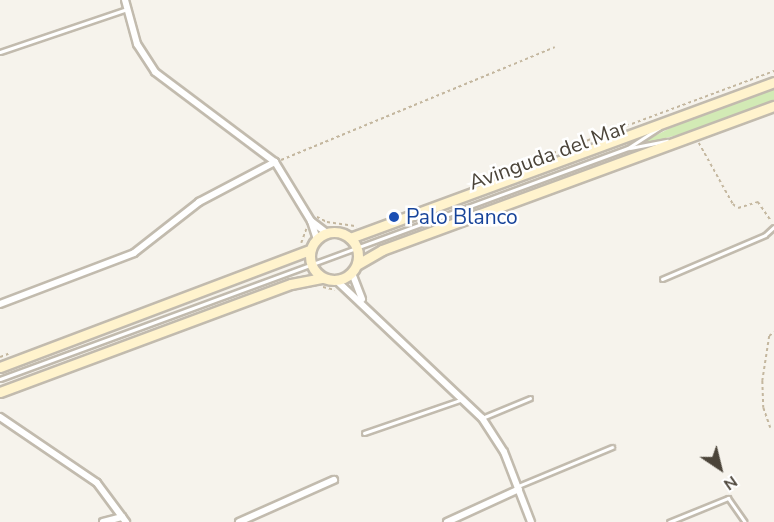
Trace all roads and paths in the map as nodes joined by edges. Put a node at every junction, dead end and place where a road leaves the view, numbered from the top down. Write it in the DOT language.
graph roads {
  1 [pos="125,0"];
  2 [pos="124,10"];
  3 [pos="555,47"];
  4 [pos="0,52"];
  5 [pos="774,71"];
  6 [pos="774,82"];
  7 [pos="774,106"];
  8 [pos="671,120"];
  9 [pos="695,135"];
  10 [pos="679,140"];
  11 [pos="628,148"];
  12 [pos="275,162"];
  13 [pos="489,177"];
  14 [pos="311,221"];
  15 [pos="364,223"];
  16 [pos="774,226"];
  17 [pos="327,233"];
  18 [pos="350,238"];
  19 [pos="317,239"];
  20 [pos="296,248"];
  21 [pos="357,248"];
  22 [pos="310,250"];
  23 [pos="358,264"];
  24 [pos="311,265"];
  25 [pos="352,273"];
  26 [pos="322,278"];
  27 [pos="662,279"];
  28 [pos="337,281"];
  29 [pos="0,304"];
  30 [pos="369,309"];
  31 [pos="774,332"];
  32 [pos="11,353"];
  33 [pos="0,357"];
  34 [pos="0,367"];
  35 [pos="0,379"];
  36 [pos="0,392"];
  37 [pos="530,398"];
  38 [pos="464,399"];
  39 [pos="0,417"];
  40 [pos="482,418"];
  41 [pos="770,428"];
  42 [pos="364,433"];
  43 [pos="612,447"];
  44 [pos="334,480"];
  45 [pos="518,487"];
  46 [pos="124,520"];
  47 [pos="103,522"];
  48 [pos="239,522"];
  49 [pos="447,522"];
  50 [pos="531,522"];
  51 [pos="669,522"];
  52 [pos="745,522"];
  1 -- 2 [label="street"];
  2 -- 4 [label="lane"];
  2 -- 12 [label="street"];
  3 -- 12 [label="path"];
  5 -- 13 [label="path, Avinguda del Mar"];
  6 -- 8 [label="main road, Avinguda del Mar"];
  7 -- 9 [label="main road, Avinguda del Mar"];
  8 -- 11 [label="lane, Avinguda del Mar"];
  8 -- 18 [label="main road, Avinguda del Mar"];
  9 -- 10 [label="main road, Avinguda del Mar"];
  9 -- 16 [label="path"];
  10 -- 11 [label="lane, Avinguda del Mar"];
  10 -- 23 [label="main road, Avinguda del Mar"];
  11 -- 21 [label="lane, Avinguda del Mar"];
  12 -- 14 [label="street"];
  12 -- 29 [label="street"];
  14 -- 15 [label="path"];
  14 -- 17 [label="street"];
  14 -- 19 [label="street"];
  14 -- 20 [label="path"];
  16 -- 27 [label="lane"];
  17 -- 18 [label="main road"];
  17 -- 19 [label="main road"];
  18 -- 21 [label="main road"];
  19 -- 22 [label="main road"];
  21 -- 23 [label="main road"];
  21 -- 24 [label="lane, Avinguda del Mar"];
  22 -- 24 [label="main road"];
  22 -- 34 [label="main road"];
  23 -- 25 [label="main road"];
  24 -- 26 [label="main road"];
  24 -- 35 [label="lane, Avinguda del Mar"];
  25 -- 28 [label="main road"];
  25 -- 30 [label="street"];
  26 -- 28 [label="main road"];
  26 -- 36 [label="main road"];
  28 -- 30 [label="street"];
  30 -- 38 [label="street"];
  31 -- 41 [label="path"];
  32 -- 33 [label="path"];
  37 -- 40 [label="lane"];
  38 -- 40 [label="street"];
  38 -- 42 [label="lane"];
  39 -- 46 [label="street"];
  40 -- 45 [label="street"];
  43 -- 45 [label="lane"];
  44 -- 48 [label="street"];
  45 -- 49 [label="street"];
  45 -- 50 [label="street"];
  46 -- 47 [label="street"];
  51 -- 52 [label="lane"];
}
